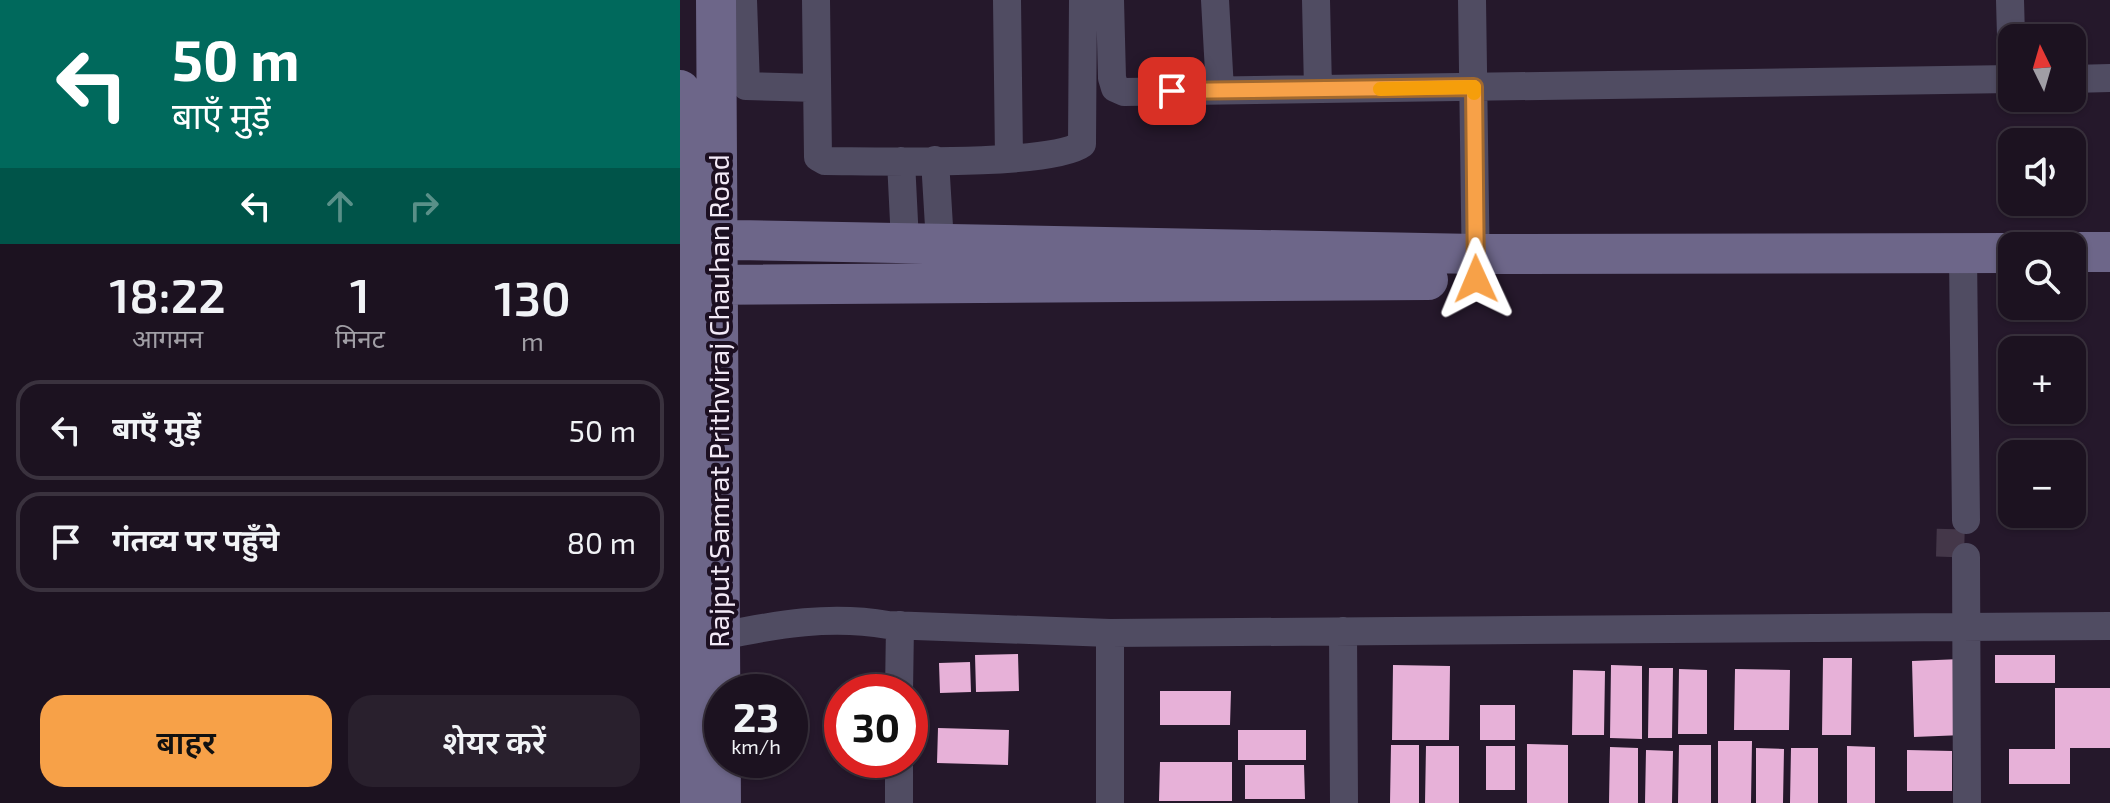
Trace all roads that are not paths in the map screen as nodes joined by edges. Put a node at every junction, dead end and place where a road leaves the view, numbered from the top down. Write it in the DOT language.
graph roads {
  1 [pos="716,0"];
  2 [pos="743,0"];
  3 [pos="816,0"];
  4 [pos="1007,0"];
  5 [pos="1083,0"];
  6 [pos="1110,0"];
  7 [pos="1215,0"];
  8 [pos="1316,0"];
  9 [pos="1472,0"];
  10 [pos="2010,0"];
  11 [pos="2011,24"];
  12 [pos="2110,78"];
  13 [pos="1998,79"];
  14 [pos="2086,79"];
  15 [pos="1474,87"];
  16 [pos="817,88"];
  17 [pos="1318,89"];
  18 [pos="680,90"];
  19 [pos="1220,90"];
  20 [pos="1009,158"];
  21 [pos="935,160"];
  22 [pos="901,161"];
  23 [pos="694,239"];
  24 [pos="923,242"];
  25 [pos="2086,252"];
  26 [pos="2110,252"];
  27 [pos="1998,256"];
  28 [pos="1955,266"];
  29 [pos="1476,267"];
  30 [pos="1998,275"];
  31 [pos="2110,276"];
  32 [pos="2086,277"];
  33 [pos="694,285"];
  34 [pos="1959,520"];
  35 [pos="1958,557"];
  36 [pos="894,625"];
  37 [pos="2110,626"];
  38 [pos="1958,628"];
  39 [pos="1343,631"];
  40 [pos="1110,633"];
  41 [pos="721,636"];
  42 [pos="898,674"];
  43 [pos="899,778"];
  44 [pos="688,803"];
  45 [pos="721,803"];
  46 [pos="899,803"];
  47 [pos="1110,803"];
  48 [pos="1344,803"];
  49 [pos="1967,803"];
  1 -- 23 [label="street, Rajput Samrat Prithviraj Chauhan Road"];
  2 -- 16 [label="street"];
  3 -- 16 [label="street"];
  4 -- 20 [label="street"];
  5 -- 20 [label="street"];
  6 -- 19 [label="street"];
  7 -- 19 [label="street"];
  8 -- 17 [label="street"];
  9 -- 15 [label="street"];
  10 -- 11 [label="street"];
  12 -- 14 [label="street"];
  13 -- 15 [label="street"];
  15 -- 17 [label="street"];
  15 -- 29 [label="street"];
  16 -- 22 [label="street"];
  17 -- 19 [label="street"];
  18 -- 23 [label="street, Rajput Samrat Prithviraj Chauhan Road"];
  20 -- 21 [label="street"];
  21 -- 22 [label="street"];
  21 -- 24 [label="street"];
  22 -- 24 [label="street"];
  23 -- 24 [label="street"];
  23 -- 33 [label="street, Rajput Samrat Prithviraj Chauhan Road"];
  24 -- 29 [label="street"];
  25 -- 26 [label="street"];
  27 -- 28 [label="street"];
  28 -- 29 [label="street"];
  28 -- 30 [label="street"];
  28 -- 34 [label="street"];
  29 -- 33 [label="street"];
  31 -- 32 [label="street"];
  33 -- 41 [label="street, Rajput Samrat Prithviraj Chauhan Road"];
  33 -- 44 [label="street, Rajput Samrat Prithviraj Chauhan Road"];
  35 -- 38 [label="street"];
  36 -- 40 [label="street"];
  36 -- 41 [label="street"];
  36 -- 42 [label="street"];
  37 -- 38 [label="street"];
  38 -- 39 [label="street"];
  38 -- 49 [label="street"];
  39 -- 40 [label="street"];
  39 -- 48 [label="street"];
  40 -- 47 [label="street"];
  41 -- 45 [label="street, Rajput Samrat Prithviraj Chauhan Road"];
  43 -- 46 [label="street"];
}
